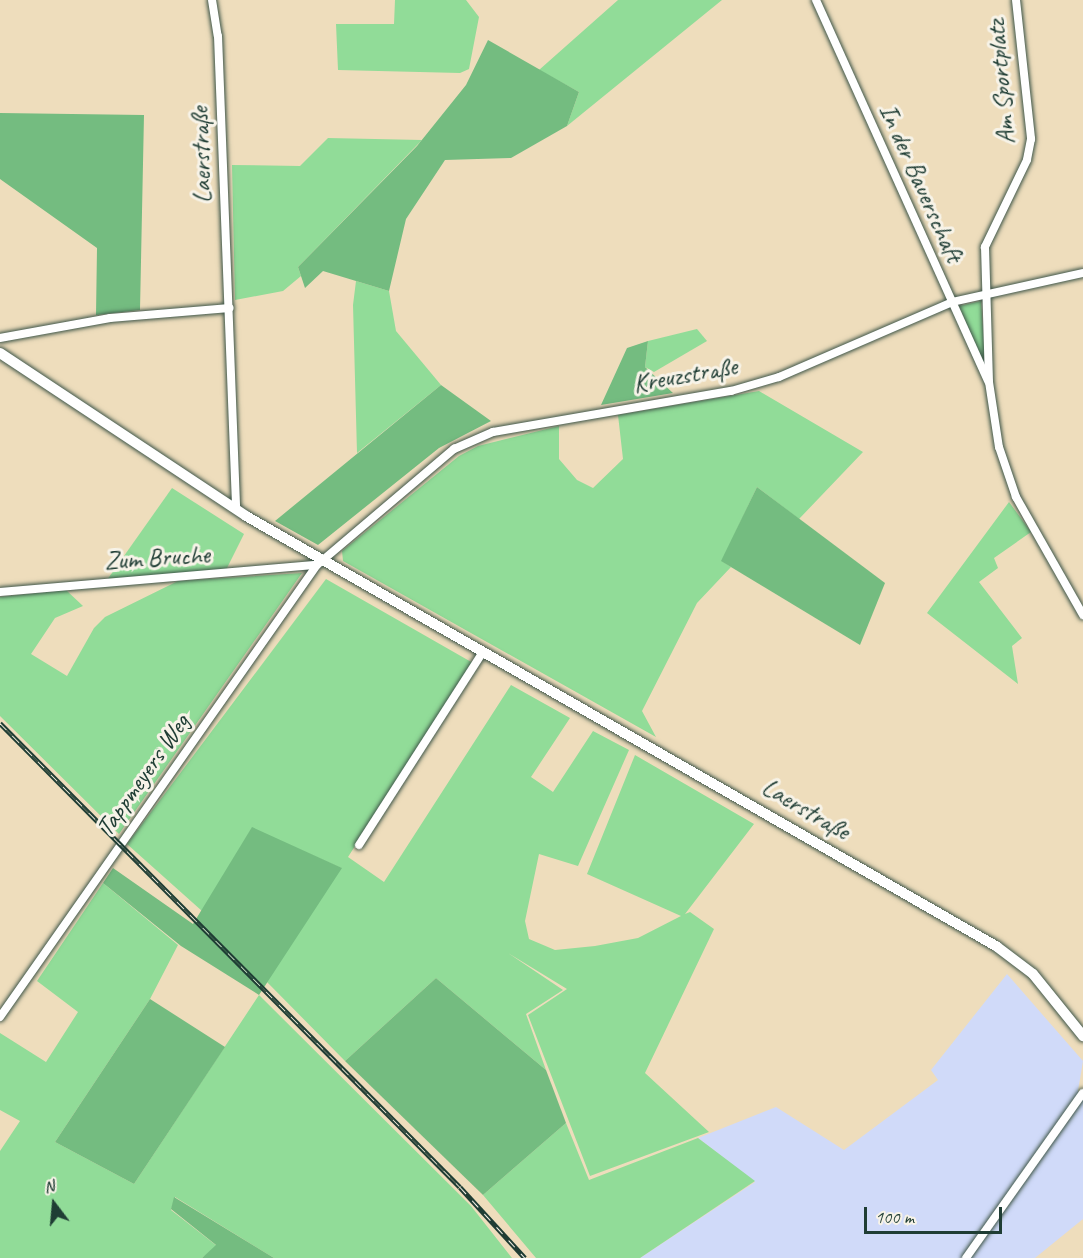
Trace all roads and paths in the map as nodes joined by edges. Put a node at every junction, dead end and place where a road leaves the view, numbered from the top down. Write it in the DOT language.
graph roads {
  1 [pos="212,0"];
  2 [pos="816,0"];
  3 [pos="1016,0"];
  4 [pos="1083,273"];
  5 [pos="985,294"];
  6 [pos="952,302"];
  7 [pos="230,308"];
  8 [pos="0,338"];
  9 [pos="0,352"];
  10 [pos="989,382"];
  11 [pos="236,510"];
  12 [pos="319,562"];
  13 [pos="0,592"];
  14 [pos="1083,615"];
  15 [pos="483,652"];
  16 [pos="359,845"];
  17 [pos="0,1017"];
  18 [pos="1083,1036"];
  19 [pos="1083,1093"];
  20 [pos="966,1258"];
  1 -- 7 [label="street, Laerstraße"];
  2 -- 6 [label="street, In der Bauerschaft"];
  3 -- 5 [label="street, Am Sportplatz"];
  4 -- 5 [label="street, Kreuzstraße"];
  5 -- 6 [label="street, Kreuzstraße"];
  5 -- 10 [label="street, In der Bauerschaft"];
  6 -- 10 [label="street, In der Bauerschaft"];
  6 -- 12 [label="street, Kreuzstraße"];
  7 -- 8 [label="street"];
  7 -- 11 [label="street, Laerstraße"];
  9 -- 11 [label="main road, Laerstraße"];
  10 -- 14 [label="street, In der Bauerschaft"];
  11 -- 12 [label="main road, Laerstraße"];
  12 -- 13 [label="street, Zum Bruche"];
  12 -- 15 [label="main road, Laerstraße"];
  12 -- 17 [label="street, Tappmeyers Weg"];
  15 -- 16 [label="street"];
  15 -- 18 [label="main road, Laerstraße"];
  19 -- 20 [label="street"];
}
